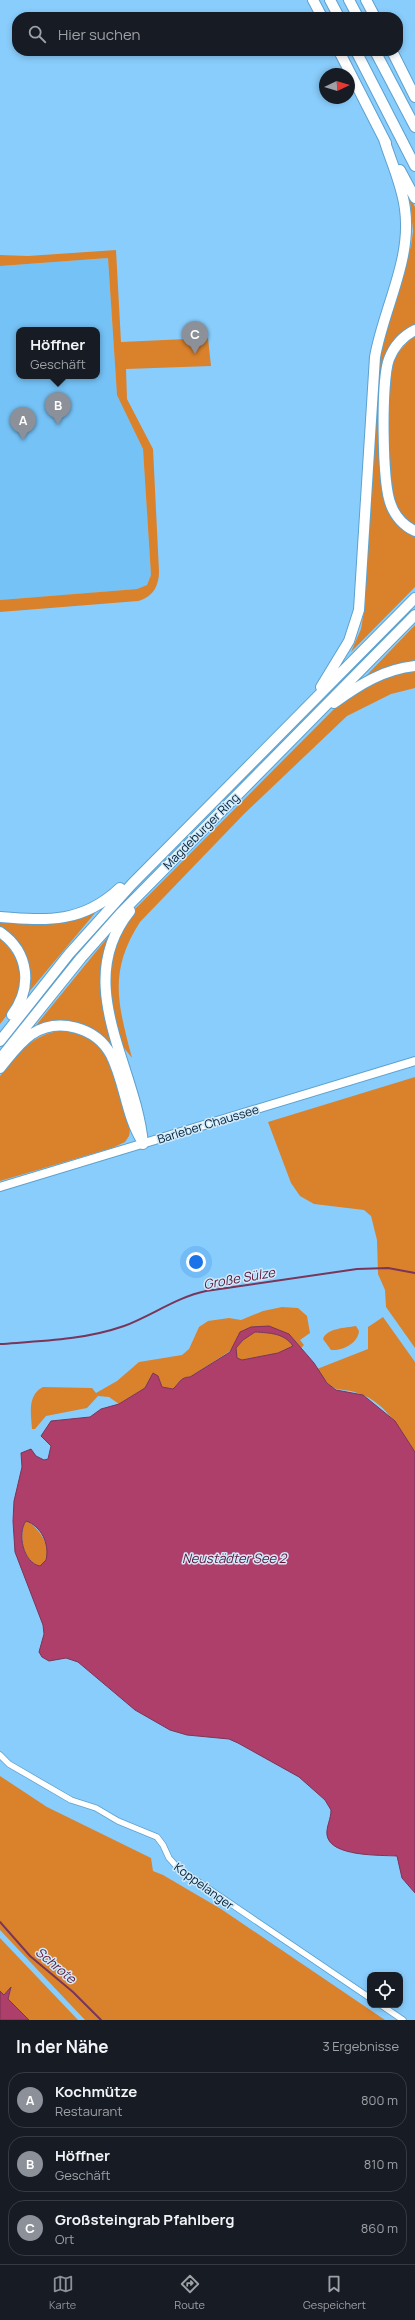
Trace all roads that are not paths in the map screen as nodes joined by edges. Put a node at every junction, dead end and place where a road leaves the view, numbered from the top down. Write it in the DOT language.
graph roads {
  1 [pos="313,0"];
  2 [pos="330,0"];
  3 [pos="349,0"];
  4 [pos="366,0"];
  5 [pos="319,12"];
  6 [pos="336,12"];
  7 [pos="355,12"];
  8 [pos="372,12"];
  9 [pos="342,56"];
  10 [pos="359,56"];
  11 [pos="379,56"];
  12 [pos="394,56"];
  13 [pos="399,65"];
  14 [pos="415,90"];
  15 [pos="415,97"];
  16 [pos="415,127"];
  17 [pos="384,139"];
  18 [pos="415,166"];
  19 [pos="415,198"];
  20 [pos="415,330"];
  21 [pos="415,531"];
  22 [pos="415,598"];
  23 [pos="415,615"];
  24 [pos="415,666"];
  25 [pos="303,711"];
  26 [pos="306,725"];
  27 [pos="152,863"];
  28 [pos="157,875"];
  29 [pos="0,917"];
  30 [pos="0,932"];
  31 [pos="0,1032"];
  32 [pos="0,1041"];
  33 [pos="0,1059"];
  34 [pos="415,1061"];
  35 [pos="0,1068"];
  36 [pos="143,1144"];
  37 [pos="0,1187"];
  38 [pos="0,1755"];
  39 [pos="367,1996"];
  40 [pos="385,2008"];
  41 [pos="403,2020"];
  1 -- 5 [label="highway"];
  2 -- 6 [label="highway"];
  3 -- 7 [label="highway"];
  4 -- 8 [label="highway"];
  9 -- 17 [label="highway"];
  10 -- 18 [label="highway"];
  11 -- 16 [label="highway"];
  12 -- 13 [label="highway"];
  13 -- 14 [label="highway"];
  13 -- 15 [label="highway"];
  17 -- 19 [label="highway"];
  17 -- 25 [label="highway"];
  20 -- 21 [label="highway"];
  22 -- 25 [label="highway, Magdeburger Ring"];
  23 -- 26 [label="highway, Magdeburger Ring"];
  24 -- 26 [label="highway"];
  25 -- 27 [label="highway, Magdeburger Ring"];
  26 -- 28 [label="highway, Magdeburger Ring"];
  27 -- 29 [label="highway"];
  27 -- 32 [label="highway, Magdeburger Ring"];
  28 -- 33 [label="highway, Magdeburger Ring"];
  28 -- 36 [label="highway"];
  30 -- 31 [label="highway"];
  34 -- 36 [label="street, Barleber Chaussee"];
  35 -- 36 [label="highway"];
  36 -- 37 [label="street, Barleber Chaussee"];
  38 -- 39 [label="street, Koppelanger"];
  40 -- 41 [label="street"];
}
